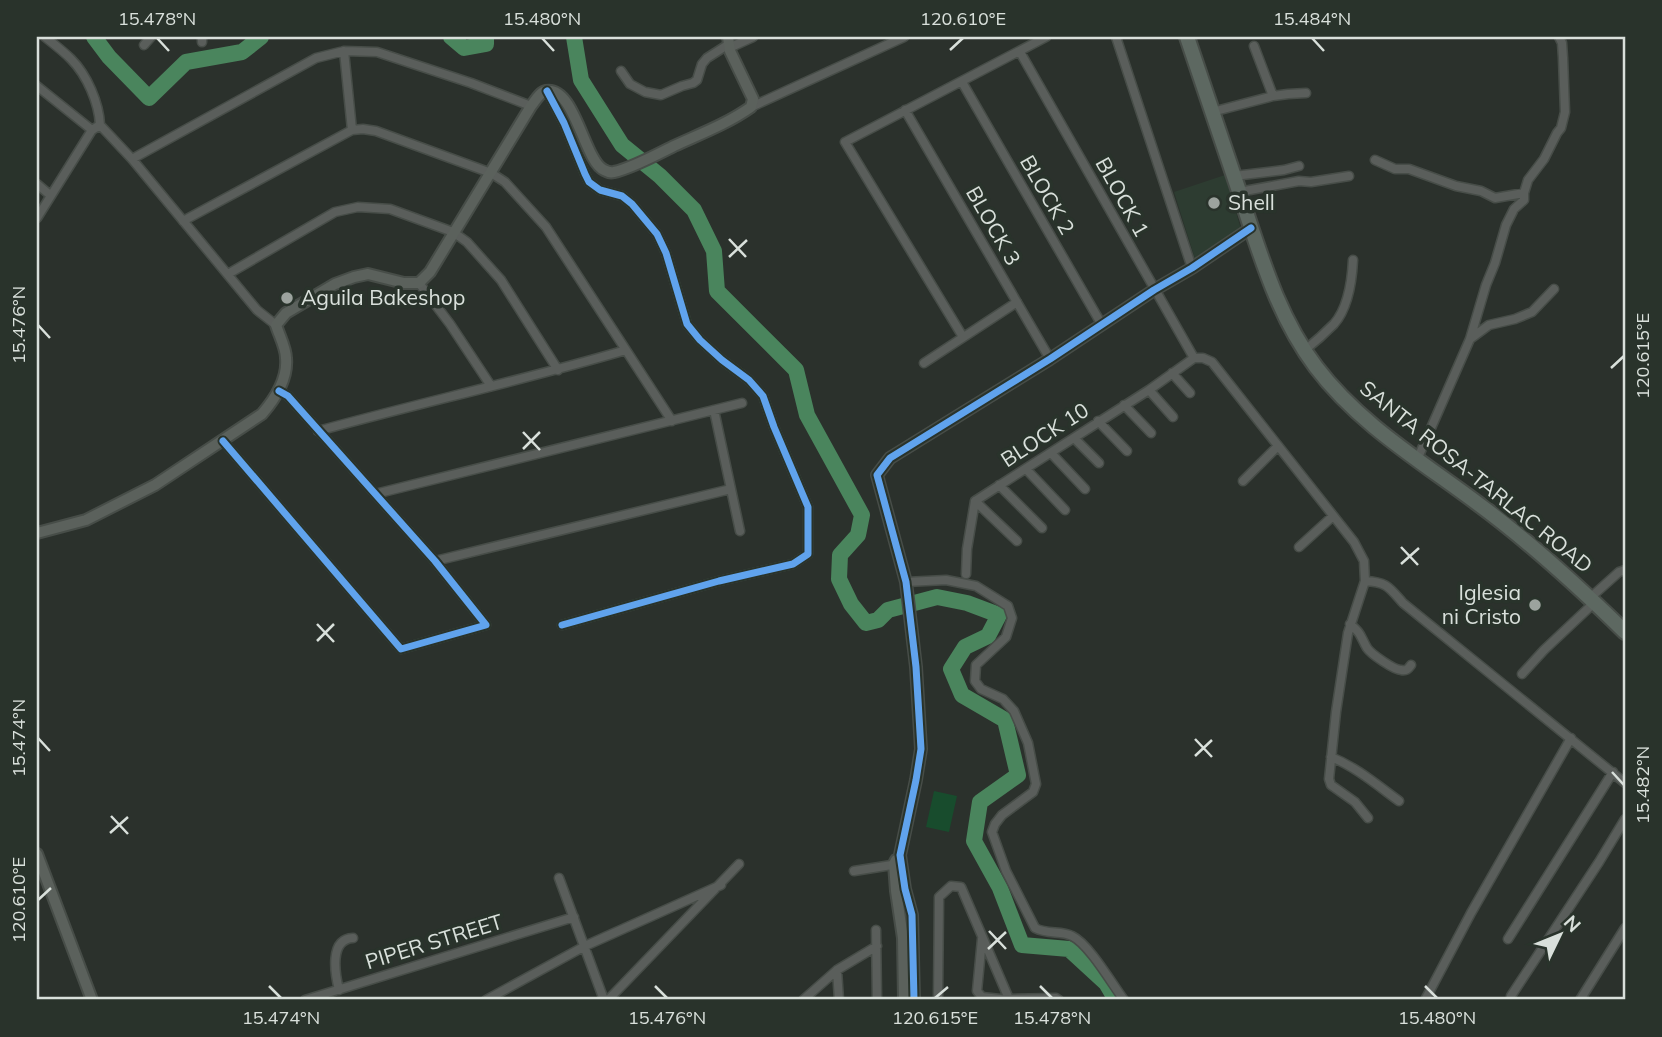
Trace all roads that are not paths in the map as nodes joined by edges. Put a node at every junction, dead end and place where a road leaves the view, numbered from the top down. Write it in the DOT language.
graph roads {
  1 [pos="45,37"];
  2 [pos="150,37"];
  3 [pos="753,37"];
  4 [pos="904,37"];
  5 [pos="1046,37"];
  6 [pos="1116,37"];
  7 [pos="1187,37"];
  8 [pos="1559,37"];
  9 [pos="729,43"];
  10 [pos="144,45"];
  11 [pos="1254,46"];
  12 [pos="344,51"];
  13 [pos="1020,52"];
  14 [pos="621,71"];
  15 [pos="962,82"];
  16 [pos="37,86"];
  17 [pos="547,90"];
  18 [pos="1306,93"];
  19 [pos="1273,96"];
  20 [pos="531,106"];
  21 [pos="751,107"];
  22 [pos="905,110"];
  23 [pos="1212,112"];
  24 [pos="96,127"];
  25 [pos="352,130"];
  26 [pos="132,159"];
  27 [pos="1374,160"];
  28 [pos="1299,166"];
  29 [pos="491,173"];
  30 [pos="1234,176"];
  31 [pos="1349,176"];
  32 [pos="37,184"];
  33 [pos="1239,192"];
  34 [pos="1524,193"];
  35 [pos="50,195"];
  36 [pos="37,218"];
  37 [pos="183,221"];
  38 [pos="1251,228"];
  39 [pos="453,232"];
  40 [pos="1353,260"];
  41 [pos="1192,268"];
  42 [pos="228,274"];
  43 [pos="419,284"];
  44 [pos="1554,289"];
  45 [pos="1154,290"];
  46 [pos="1017,302"];
  47 [pos="276,325"];
  48 [pos="1102,325"];
  49 [pos="963,337"];
  50 [pos="1470,340"];
  51 [pos="626,350"];
  52 [pos="1305,350"];
  53 [pos="1194,358"];
  54 [pos="1050,359"];
  55 [pos="924,363"];
  56 [pos="558,370"];
  57 [pos="1172,373"];
  58 [pos="491,386"];
  59 [pos="1149,390"];
  60 [pos="279,391"];
  61 [pos="1190,393"];
  62 [pos="742,403"];
  63 [pos="1124,405"];
  64 [pos="713,410"];
  65 [pos="1173,417"];
  66 [pos="672,421"];
  67 [pos="1098,421"];
  68 [pos="318,431"];
  69 [pos="1151,433"];
  70 [pos="1074,438"];
  71 [pos="223,440"];
  72 [pos="1278,446"];
  73 [pos="1128,451"];
  74 [pos="1051,453"];
  75 [pos="1417,460"];
  76 [pos="1099,463"];
  77 [pos="1026,469"];
  78 [pos="1243,481"];
  79 [pos="999,485"];
  80 [pos="731,489"];
  81 [pos="1085,489"];
  82 [pos="375,494"];
  83 [pos="975,501"];
  84 [pos="1065,510"];
  85 [pos="1333,516"];
  86 [pos="1042,528"];
  87 [pos="740,531"];
  88 [pos="37,533"];
  89 [pos="1017,541"];
  90 [pos="1299,547"];
  91 [pos="435,561"];
  92 [pos="1625,570"];
  93 [pos="966,574"];
  94 [pos="1365,582"];
  95 [pos="907,585"];
  96 [pos="1592,600"];
  97 [pos="1350,624"];
  98 [pos="562,625"];
  99 [pos="1625,632"];
  100 [pos="1411,666"];
  101 [pos="1522,674"];
  102 [pos="1571,738"];
  103 [pos="1331,757"];
  104 [pos="1613,772"];
  105 [pos="1625,783"];
  106 [pos="1399,801"];
  107 [pos="1368,818"];
  108 [pos="1625,819"];
  109 [pos="37,854"];
  110 [pos="898,861"];
  111 [pos="739,864"];
  112 [pos="854,871"];
  113 [pos="559,878"];
  114 [pos="721,885"];
  115 [pos="900,890"];
  116 [pos="574,917"];
  117 [pos="876,930"];
  118 [pos="1624,932"];
  119 [pos="982,937"];
  120 [pos="353,938"];
  121 [pos="1508,939"];
  122 [pos="585,946"];
  123 [pos="877,946"];
  124 [pos="837,970"];
  125 [pos="339,989"];
  126 [pos="1511,996"];
  127 [pos="92,1000"];
  128 [pos="304,1000"];
  129 [pos="486,1000"];
  130 [pos="606,1000"];
  131 [pos="803,1000"];
  132 [pos="839,1000"];
  133 [pos="877,1000"];
  134 [pos="904,1000"];
  135 [pos="914,1000"];
  136 [pos="938,1000"];
  137 [pos="1009,1000"];
  138 [pos="1059,1000"];
  139 [pos="1124,1000"];
  140 [pos="1425,1000"];
  141 [pos="1580,1000"];
  1 -- 24 [label="street"];
  2 -- 10 [label="street"];
  3 -- 9 [label="street"];
  4 -- 21 [label="street"];
  5 -- 13 [label="street"];
  6 -- 41 [label="street"];
  7 -- 23 [label="highway, SANTA ROSA-TARLAC ROAD"];
  8 -- 34 [label="street"];
  9 -- 14 [label="street"];
  9 -- 21 [label="street"];
  11 -- 19 [label="street"];
  12 -- 20 [label="street"];
  12 -- 25 [label="street"];
  12 -- 26 [label="street"];
  13 -- 15 [label="street"];
  13 -- 45 [label="street, BLOCK 1"];
  15 -- 22 [label="street"];
  15 -- 48 [label="street, BLOCK 2"];
  16 -- 24 [label="street"];
  17 -- 20 [label="street"];
  17 -- 21 [label="street"];
  17 -- 98 [label="street"];
  18 -- 19 [label="street"];
  19 -- 23 [label="street"];
  20 -- 29 [label="street"];
  22 -- 46 [label="street, BLOCK 3"];
  22 -- 49 [label="street"];
  23 -- 30 [label="highway, SANTA ROSA-TARLAC ROAD"];
  24 -- 26 [label="street"];
  24 -- 35 [label="street"];
  25 -- 29 [label="street"];
  25 -- 37 [label="street"];
  26 -- 37 [label="street"];
  27 -- 34 [label="street"];
  28 -- 30 [label="street"];
  29 -- 39 [label="street"];
  29 -- 51 [label="street"];
  30 -- 33 [label="highway, SANTA ROSA-TARLAC ROAD"];
  31 -- 33 [label="street"];
  32 -- 35 [label="street"];
  33 -- 38 [label="highway, SANTA ROSA-TARLAC ROAD"];
  34 -- 50 [label="street"];
  35 -- 36 [label="street"];
  37 -- 42 [label="street"];
  38 -- 41 [label="street"];
  38 -- 52 [label="highway, SANTA ROSA-TARLAC ROAD"];
  39 -- 42 [label="street"];
  39 -- 43 [label="street"];
  39 -- 56 [label="street"];
  40 -- 52 [label="street"];
  41 -- 45 [label="street"];
  42 -- 47 [label="street"];
  43 -- 47 [label="street"];
  43 -- 58 [label="street"];
  44 -- 50 [label="street"];
  45 -- 48 [label="street"];
  45 -- 53 [label="street, BLOCK 1"];
  46 -- 49 [label="street"];
  46 -- 54 [label="street, BLOCK 3"];
  47 -- 60 [label="street"];
  48 -- 54 [label="street"];
  49 -- 55 [label="street"];
  50 -- 75 [label="street"];
  51 -- 56 [label="street"];
  51 -- 66 [label="street"];
  52 -- 75 [label="highway, SANTA ROSA-TARLAC ROAD"];
  53 -- 57 [label="street, BLOCK 10"];
  53 -- 72 [label="street"];
  54 -- 95 [label="street"];
  56 -- 58 [label="street"];
  57 -- 59 [label="street, BLOCK 10"];
  57 -- 61 [label="street"];
  58 -- 68 [label="street"];
  59 -- 63 [label="street, BLOCK 10"];
  59 -- 65 [label="street"];
  60 -- 68 [label="street"];
  60 -- 71 [label="street"];
  62 -- 64 [label="street"];
  63 -- 67 [label="street, BLOCK 10"];
  63 -- 69 [label="street"];
  64 -- 66 [label="street"];
  64 -- 80 [label="street"];
  66 -- 82 [label="street"];
  67 -- 70 [label="street, BLOCK 10"];
  67 -- 73 [label="street"];
  68 -- 82 [label="street"];
  70 -- 74 [label="street, BLOCK 10"];
  70 -- 76 [label="street"];
  71 -- 88 [label="street"];
  71 -- 91 [label="street"];
  72 -- 78 [label="street"];
  72 -- 85 [label="street"];
  74 -- 77 [label="street, BLOCK 10"];
  74 -- 81 [label="street"];
  75 -- 96 [label="highway, SANTA ROSA-TARLAC ROAD"];
  77 -- 79 [label="street, BLOCK 10"];
  77 -- 84 [label="street"];
  79 -- 83 [label="street, BLOCK 10"];
  79 -- 86 [label="street"];
  80 -- 87 [label="street"];
  80 -- 91 [label="street"];
  82 -- 91 [label="street"];
  83 -- 89 [label="street"];
  83 -- 93 [label="street"];
  85 -- 90 [label="street"];
  85 -- 94 [label="street"];
  92 -- 96 [label="street"];
  94 -- 97 [label="street"];
  94 -- 102 [label="street"];
  95 -- 110 [label="street"];
  95 -- 139 [label="street"];
  96 -- 99 [label="highway, SANTA ROSA-TARLAC ROAD"];
  96 -- 101 [label="street"];
  97 -- 100 [label="street"];
  97 -- 103 [label="street"];
  102 -- 104 [label="street"];
  102 -- 140 [label="street"];
  103 -- 106 [label="street"];
  103 -- 107 [label="street"];
  104 -- 105 [label="street"];
  104 -- 121 [label="street"];
  108 -- 126 [label="street"];
  109 -- 127 [label="street"];
  110 -- 112 [label="street"];
  110 -- 115 [label="street"];
  111 -- 114 [label="street"];
  113 -- 116 [label="street"];
  114 -- 122 [label="street"];
  114 -- 130 [label="street"];
  115 -- 134 [label="street"];
  115 -- 135 [label="street"];
  116 -- 122 [label="street"];
  116 -- 125 [label="street, PIPER STREET"];
  117 -- 123 [label="street"];
  118 -- 141 [label="street"];
  119 -- 136 [label="street"];
  119 -- 137 [label="street"];
  119 -- 137 [label="street"];
  120 -- 125 [label="street"];
  122 -- 129 [label="street"];
  122 -- 130 [label="street"];
  123 -- 124 [label="street"];
  123 -- 133 [label="street"];
  124 -- 131 [label="street"];
  124 -- 132 [label="street"];
  125 -- 128 [label="street, PIPER STREET"];
  137 -- 138 [label="street"];
}
